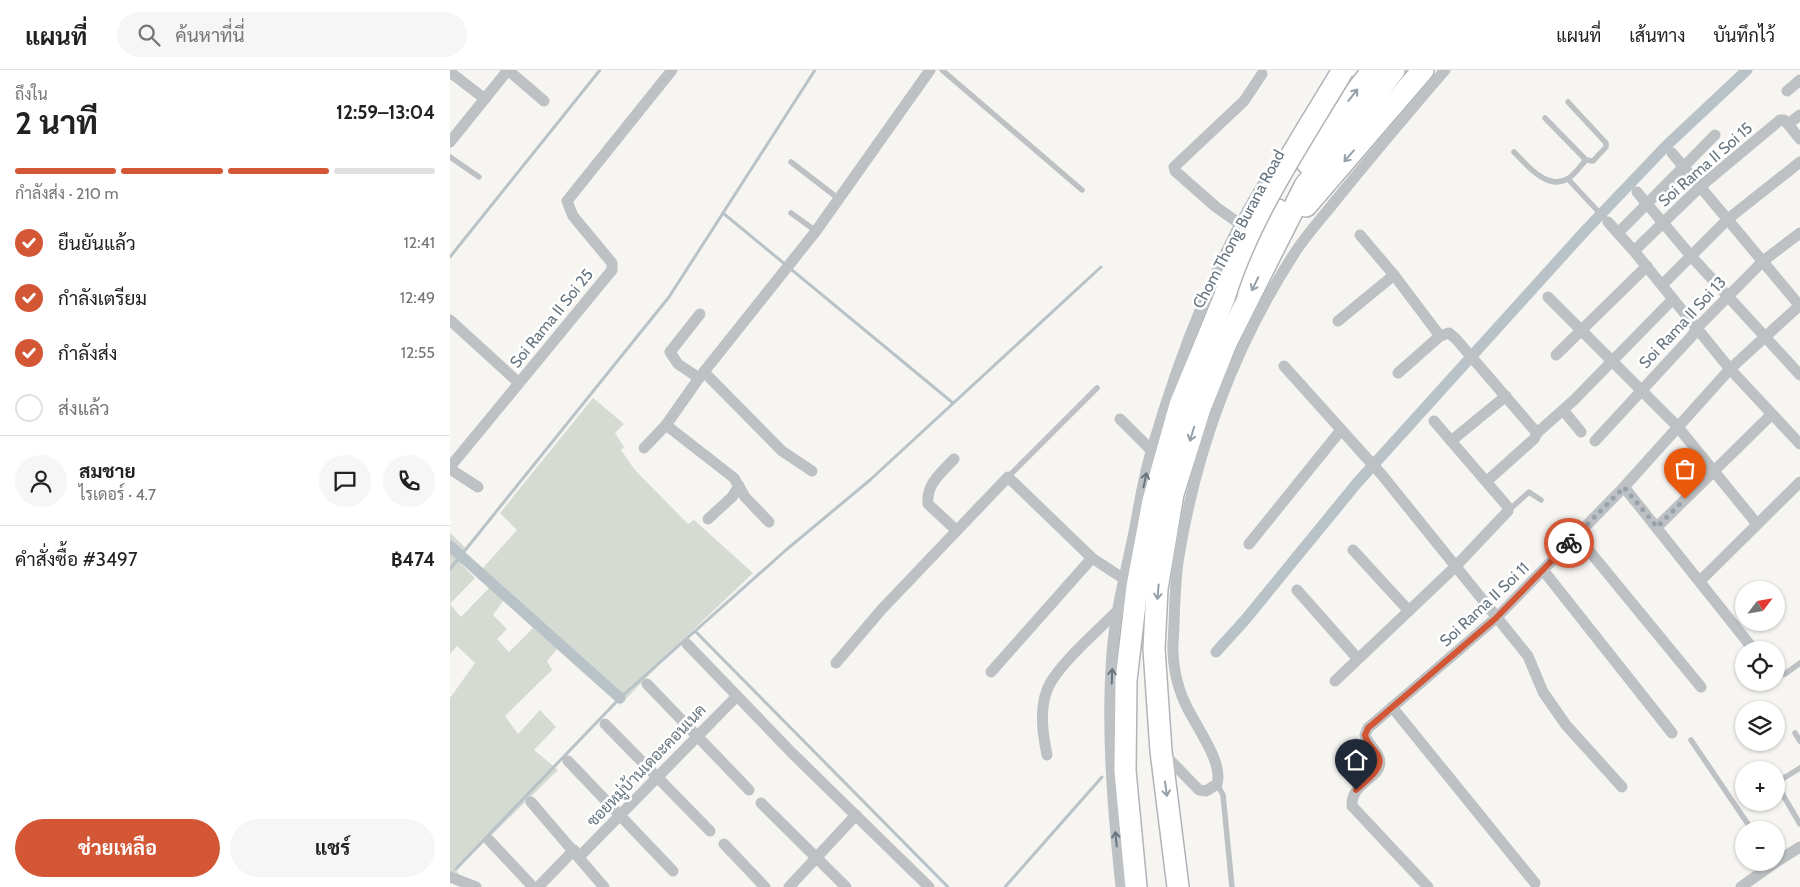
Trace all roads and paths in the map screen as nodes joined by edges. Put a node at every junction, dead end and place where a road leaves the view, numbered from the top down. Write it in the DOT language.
graph roads {
  1 [pos="508,70"];
  2 [pos="672,70"];
  3 [pos="930,70"];
  4 [pos="942,70"];
  5 [pos="1332,70"];
  6 [pos="1343,70"];
  7 [pos="1350,70"];
  8 [pos="1373,70"];
  9 [pos="1394,70"];
  10 [pos="1445,70"];
  11 [pos="450,72"];
  12 [pos="1262,74"];
  13 [pos="1419,74"];
  14 [pos="1800,80"];
  15 [pos="1787,91"];
  16 [pos="485,99"];
  17 [pos="544,101"];
  18 [pos="1568,102"];
  19 [pos="1800,115"];
  20 [pos="1546,118"];
  21 [pos="1788,124"];
  22 [pos="1715,135"];
  23 [pos="1800,139"];
  24 [pos="450,142"];
  25 [pos="1514,152"];
  26 [pos="1672,153"];
  27 [pos="450,157"];
  28 [pos="1586,160"];
  29 [pos="791,162"];
  30 [pos="1800,162"];
  31 [pos="1684,168"];
  32 [pos="479,177"];
  33 [pos="1568,179"];
  34 [pos="1700,186"];
  35 [pos="1082,190"];
  36 [pos="1637,192"];
  37 [pos="839,199"];
  38 [pos="1648,205"];
  39 [pos="791,213"];
  40 [pos="1728,219"];
  41 [pos="1608,222"];
  42 [pos="1663,222"];
  43 [pos="1240,224"];
  44 [pos="816,231"];
  45 [pos="1618,233"];
  46 [pos="1800,233"];
  47 [pos="1360,235"];
  48 [pos="1277,241"];
  49 [pos="1634,251"];
  50 [pos="1691,256"];
  51 [pos="1763,261"];
  52 [pos="1646,266"];
  53 [pos="1394,275"];
  54 [pos="1662,285"];
  55 [pos="1729,296"];
  56 [pos="1548,297"];
  57 [pos="1224,298"];
  58 [pos="1673,299"];
  59 [pos="1800,305"];
  60 [pos="700,314"];
  61 [pos="450,320"];
  62 [pos="1338,321"];
  63 [pos="1696,329"];
  64 [pos="1582,330"];
  65 [pos="1440,336"];
  66 [pos="1766,336"];
  67 [pos="1556,355"];
  68 [pos="1612,360"];
  69 [pos="1284,366"];
  70 [pos="1730,369"];
  71 [pos="1398,373"];
  72 [pos="701,375"];
  73 [pos="1800,375"];
  74 [pos="519,382"];
  75 [pos="1097,388"];
  76 [pos="1641,390"];
  77 [pos="1506,396"];
  78 [pos="1563,410"];
  79 [pos="1772,414"];
  80 [pos="1120,419"];
  81 [pos="1434,421"];
  82 [pos="666,425"];
  83 [pos="1677,426"];
  84 [pos="1341,430"];
  85 [pos="1581,432"];
  86 [pos="1537,433"];
  87 [pos="1451,441"];
  88 [pos="1595,441"];
  89 [pos="1800,444"];
  90 [pos="644,448"];
  91 [pos="1152,450"];
  92 [pos="954,459"];
  93 [pos="450,468"];
  94 [pos="812,471"];
  95 [pos="1712,472"];
  96 [pos="1008,476"];
  97 [pos="1487,481"];
  98 [pos="1800,482"];
  99 [pos="738,486"];
  100 [pos="478,487"];
  101 [pos="1624,487"];
  102 [pos="1541,500"];
  103 [pos="1508,511"];
  104 [pos="708,519"];
  105 [pos="769,522"];
  106 [pos="1757,524"];
  107 [pos="1657,527"];
  108 [pos="956,530"];
  109 [pos="1577,536"];
  110 [pos="1249,544"];
  111 [pos="1353,550"];
  112 [pos="1092,558"];
  113 [pos="1455,567"];
  114 [pos="1543,570"];
  115 [pos="1124,579"];
  116 [pos="1700,581"];
  117 [pos="1297,590"];
  118 [pos="1118,610"];
  119 [pos="1408,611"];
  120 [pos="1496,618"];
  121 [pos="1747,641"];
  122 [pos="687,644"];
  123 [pos="1358,659"];
  124 [pos="836,662"];
  125 [pos="1800,663"];
  126 [pos="991,672"];
  127 [pos="1785,674"];
  128 [pos="1335,681"];
  129 [pos="647,684"];
  130 [pos="1701,687"];
  131 [pos="737,696"];
  132 [pos="1392,707"];
  133 [pos="605,724"];
  134 [pos="1794,732"];
  135 [pos="1672,733"];
  136 [pos="697,736"];
  137 [pos="1692,740"];
  138 [pos="1800,741"];
  139 [pos="1160,751"];
  140 [pos="1047,755"];
  141 [pos="568,762"];
  142 [pos="1800,768"];
  143 [pos="656,777"];
  144 [pos="1217,784"];
  145 [pos="1622,787"];
  146 [pos="749,790"];
  147 [pos="531,802"];
  148 [pos="761,803"];
  149 [pos="619,815"];
  150 [pos="856,815"];
  151 [pos="1746,821"];
  152 [pos="1800,824"];
  153 [pos="710,832"];
  154 [pos="489,840"];
  155 [pos="724,844"];
  156 [pos="1800,846"];
  157 [pos="576,854"];
  158 [pos="1785,856"];
  159 [pos="816,858"];
  160 [pos="672,871"];
  161 [pos="1764,871"];
  162 [pos="450,877"];
  163 [pos="1534,885"];
  164 [pos="476,887"];
  165 [pos="533,887"];
  166 [pos="538,887"];
  167 [pos="604,887"];
  168 [pos="765,887"];
  169 [pos="789,887"];
  170 [pos="846,887"];
  171 [pos="929,887"];
  172 [pos="1121,887"];
  173 [pos="1135,887"];
  174 [pos="1178,887"];
  175 [pos="1232,887"];
  176 [pos="1428,887"];
  177 [pos="1741,887"];
  1 -- 16 [label="street"];
  1 -- 17 [label="street"];
  2 -- 74 [label="street, Soi Rama II Soi 25"];
  3 -- 37 [label="street"];
  4 -- 35 [label="lane"];
  5 -- 43 [label="street, Chom Thong Burana Road"];
  6 -- 57 [label="highway, bridge"];
  7 -- 173 [label="street, Chom Thong Burana Road"];
  57 -- 8 [label="highway, one-way, bridge"];
  9 -- 48 [label="highway"];
  10 -- 144 [label="street"];
  11 -- 16 [label="street"];
  12 -- 43 [label="street"];
  13 -- 48 [label="highway, one-way"];
  14 -- 15 [label="street"];
  16 -- 24 [label="street"];
  18 -- 28 [label="lane"];
  19 -- 21 [label="street, Soi Rama II Soi 15"];
  20 -- 28 [label="lane"];
  21 -- 23 [label="street"];
  21 -- 34 [label="street, Soi Rama II Soi 15"];
  22 -- 31 [label="street"];
  25 -- 33 [label="lane"];
  26 -- 31 [label="street"];
  27 -- 32 [label="lane"];
  28 -- 33 [label="lane"];
  29 -- 37 [label="lane"];
  30 -- 40 [label="street"];
  31 -- 34 [label="street"];
  31 -- 38 [label="street"];
  33 -- 41 [label="lane"];
  34 -- 40 [label="street"];
  34 -- 42 [label="street, Soi Rama II Soi 15"];
  36 -- 38 [label="street"];
  37 -- 44 [label="street"];
  38 -- 42 [label="street"];
  38 -- 45 [label="street"];
  39 -- 44 [label="lane"];
  40 -- 50 [label="street"];
  40 -- 51 [label="street"];
  41 -- 45 [label="street"];
  42 -- 49 [label="street, Soi Rama II Soi 15"];
  42 -- 50 [label="street"];
  43 -- 91 [label="street, Chom Thong Burana Road"];
  44 -- 72 [label="street"];
  45 -- 49 [label="street"];
  46 -- 51 [label="street, Soi Rama II Soi 13"];
  47 -- 53 [label="street"];
  48 -- 139 [label="highway, one-way"];
  49 -- 52 [label="street"];
  50 -- 54 [label="street"];
  50 -- 55 [label="street"];
  51 -- 55 [label="street, Soi Rama II Soi 13"];
  51 -- 59 [label="street"];
  52 -- 54 [label="street"];
  52 -- 64 [label="street"];
  53 -- 62 [label="street"];
  53 -- 65 [label="street"];
  54 -- 58 [label="street"];
  55 -- 63 [label="street, Soi Rama II Soi 13"];
  55 -- 66 [label="street"];
  56 -- 64 [label="street"];
  57 -- 173 [label="highway"];
  58 -- 63 [label="street"];
  58 -- 68 [label="street"];
  59 -- 66 [label="street, Soi Rama II Soi 11"];
  60 -- 72 [label="street"];
  61 -- 74 [label="street"];
  63 -- 70 [label="street"];
  63 -- 76 [label="street, Soi Rama II Soi 13"];
  64 -- 67 [label="street"];
  64 -- 68 [label="street"];
  65 -- 71 [label="street"];
  65 -- 77 [label="street"];
  66 -- 70 [label="street, Soi Rama II Soi 11"];
  66 -- 73 [label="street"];
  68 -- 76 [label="street"];
  68 -- 78 [label="street"];
  69 -- 84 [label="street"];
  70 -- 79 [label="street"];
  70 -- 83 [label="street, Soi Rama II Soi 11"];
  72 -- 82 [label="street"];
  72 -- 94 [label="street"];
  74 -- 93 [label="street, Soi Rama II Soi 25"];
  75 -- 96 [label="lane"];
  76 -- 83 [label="street"];
  76 -- 88 [label="street, Soi Rama II Soi 13"];
  77 -- 86 [label="street"];
  77 -- 87 [label="street"];
  78 -- 85 [label="street"];
  78 -- 86 [label="street"];
  79 -- 89 [label="street"];
  79 -- 95 [label="street"];
  80 -- 91 [label="street"];
  81 -- 87 [label="street"];
  82 -- 90 [label="street"];
  82 -- 99 [label="street"];
  83 -- 95 [label="street"];
  83 -- 101 [label="street, Soi Rama II Soi 11"];
  84 -- 110 [label="street"];
  84 -- 113 [label="street"];
  86 -- 97 [label="street"];
  87 -- 97 [label="street"];
  115 -- 91 [label="street, Chom Thong Burana Road, one-way"];
  92 -- 108 [label="street"];
  93 -- 100 [label="street"];
  95 -- 106 [label="street"];
  95 -- 107 [label="street"];
  96 -- 108 [label="street"];
  96 -- 112 [label="street"];
  97 -- 103 [label="street"];
  98 -- 106 [label="street"];
  99 -- 104 [label="street"];
  99 -- 105 [label="street"];
  101 -- 107 [label="street"];
  101 -- 109 [label="street, Soi Rama II Soi 11"];
  102 -- 103 [label="lane"];
  103 -- 113 [label="street"];
  106 -- 116 [label="street"];
  107 -- 116 [label="street"];
  108 -- 124 [label="street"];
  109 -- 114 [label="street, Soi Rama II Soi 11"];
  109 -- 130 [label="street"];
  111 -- 119 [label="street"];
  112 -- 115 [label="street"];
  112 -- 126 [label="street"];
  113 -- 119 [label="street"];
  113 -- 120 [label="street"];
  114 -- 120 [label="street, Soi Rama II Soi 11"];
  114 -- 135 [label="street"];
  115 -- 118 [label="street, Chom Thong Burana Road"];
  116 -- 121 [label="street"];
  117 -- 123 [label="street"];
  118 -- 140 [label="street"];
  172 -- 118 [label="street, Chom Thong Burana Road, one-way"];
  119 -- 123 [label="street"];
  120 -- 132 [label="street, Soi Rama II Soi 11"];
  120 -- 145 [label="street"];
  122 -- 131 [label="street"];
  123 -- 128 [label="street"];
  125 -- 127 [label="lane"];
  129 -- 136 [label="street"];
  131 -- 136 [label="street, ซอยหมู่บ้านเดอะคอนเนค"];
  131 -- 150 [label="street"];
  132 -- 163 [label="street"];
  132 -- 176 [label="street, Soi Rama II Soi 11"];
  133 -- 143 [label="street"];
  134 -- 138 [label="lane"];
  136 -- 143 [label="street, ซอยหมู่บ้านเดอะคอนเนค"];
  136 -- 146 [label="street"];
  137 -- 151 [label="lane"];
  139 -- 144 [label="street"];
  139 -- 174 [label="highway, one-way"];
  141 -- 149 [label="street"];
  142 -- 152 [label="lane"];
  143 -- 149 [label="street, ซอยหมู่บ้านเดอะคอนเนค"];
  143 -- 153 [label="street"];
  144 -- 175 [label="lane"];
  147 -- 157 [label="street"];
  148 -- 159 [label="street"];
  149 -- 157 [label="street, ซอยหมู่บ้านเดอะคอนเนค"];
  149 -- 160 [label="street"];
  150 -- 159 [label="street"];
  150 -- 171 [label="street"];
  154 -- 165 [label="street"];
  155 -- 168 [label="street"];
  156 -- 158 [label="street"];
  157 -- 166 [label="street, ซอยหมู่บ้านเดอะคอนเนค"];
  157 -- 167 [label="street"];
  159 -- 169 [label="street"];
  159 -- 170 [label="street"];
  161 -- 177 [label="street"];
  162 -- 164 [label="street"];
}
